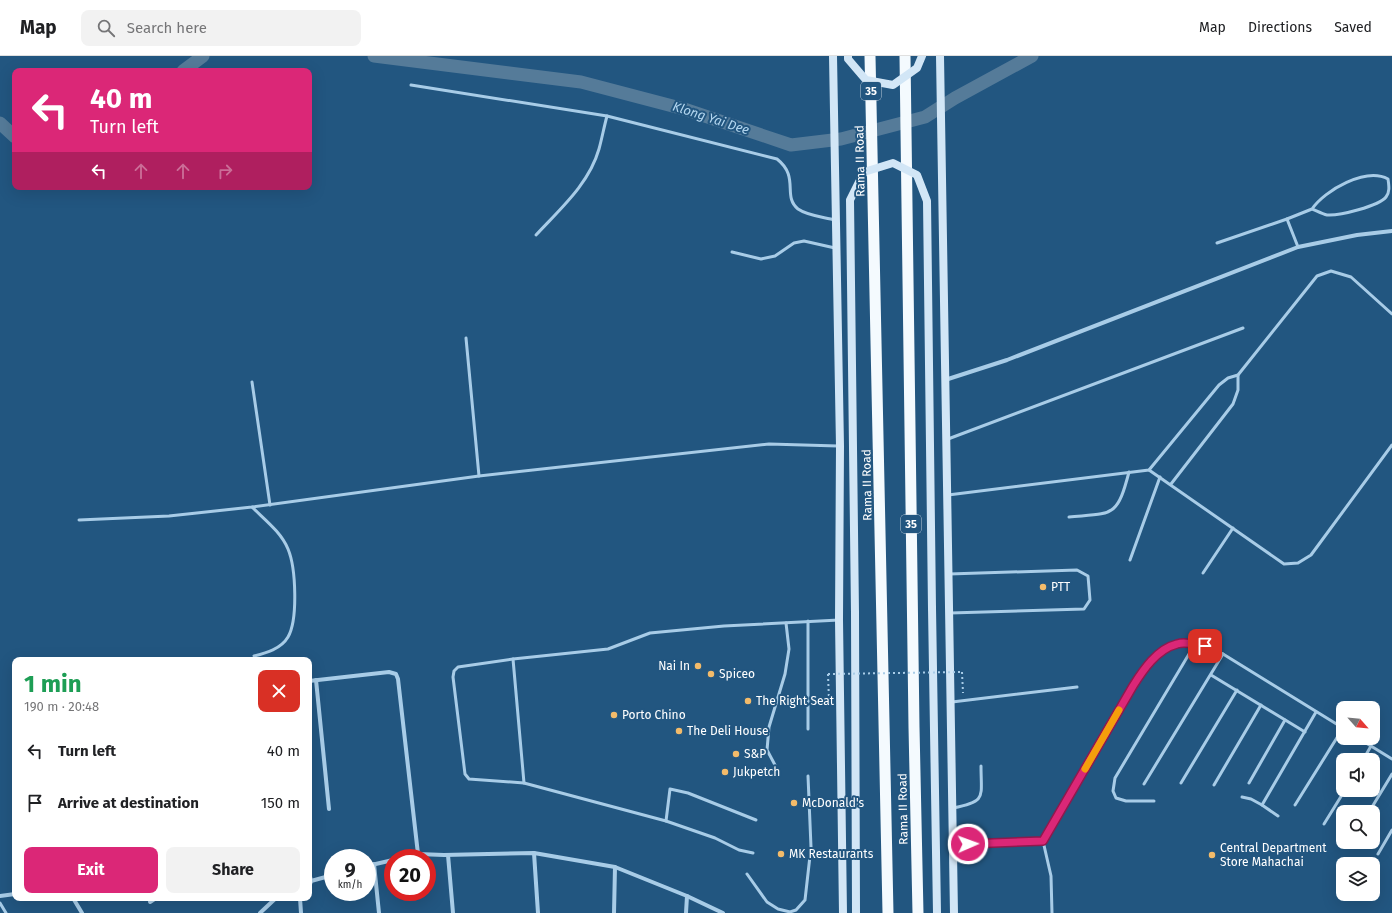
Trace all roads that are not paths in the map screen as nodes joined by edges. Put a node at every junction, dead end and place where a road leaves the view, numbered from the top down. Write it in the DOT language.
graph roads {
  1 [pos="833,56"];
  2 [pos="848,56"];
  3 [pos="870,56"];
  4 [pos="905,56"];
  5 [pos="922,56"];
  6 [pos="940,56"];
  7 [pos="411,85"];
  8 [pos="607,116"];
  9 [pos="1312,210"];
  10 [pos="1287,219"];
  11 [pos="836,220"];
  12 [pos="1392,231"];
  13 [pos="536,234"];
  14 [pos="1217,244"];
  15 [pos="1298,247"];
  16 [pos="836,248"];
  17 [pos="732,252"];
  18 [pos="1392,314"];
  19 [pos="1243,328"];
  20 [pos="466,338"];
  21 [pos="1238,375"];
  22 [pos="945,380"];
  23 [pos="252,382"];
  24 [pos="946,440"];
  25 [pos="1392,445"];
  26 [pos="840,446"];
  27 [pos="1149,470"];
  28 [pos="1128,472"];
  29 [pos="479,476"];
  30 [pos="1160,477"];
  31 [pos="1171,484"];
  32 [pos="947,495"];
  33 [pos="270,505"];
  34 [pos="252,507"];
  35 [pos="1069,517"];
  36 [pos="78,520"];
  37 [pos="1233,528"];
  38 [pos="1130,560"];
  39 [pos="1202,573"];
  40 [pos="948,574"];
  41 [pos="949,613"];
  42 [pos="839,620"];
  43 [pos="808,622"];
  44 [pos="786,623"];
  45 [pos="1195,644"];
  46 [pos="1223,654"];
  47 [pos="254,656"];
  48 [pos="513,659"];
  49 [pos="1212,675"];
  50 [pos="316,680"];
  51 [pos="312,681"];
  52 [pos="1077,687"];
  53 [pos="1237,690"];
  54 [pos="951,702"];
  55 [pos="1261,705"];
  56 [pos="1316,712"];
  57 [pos="1285,720"];
  58 [pos="1336,724"];
  59 [pos="808,729"];
  60 [pos="1305,732"];
  61 [pos="1336,739"];
  62 [pos="1371,746"];
  63 [pos="1367,753"];
  64 [pos="1392,759"];
  65 [pos="775,765"];
  66 [pos="981,766"];
  67 [pos="1392,774"];
  68 [pos="808,776"];
  69 [pos="524,783"];
  70 [pos="1180,783"];
  71 [pos="1249,783"];
  72 [pos="1144,784"];
  73 [pos="1214,785"];
  74 [pos="1242,797"];
  75 [pos="1341,797"];
  76 [pos="1154,801"];
  77 [pos="1262,805"];
  78 [pos="1295,805"];
  79 [pos="1373,805"];
  80 [pos="953,808"];
  81 [pos="329,810"];
  82 [pos="1278,816"];
  83 [pos="756,820"];
  84 [pos="666,821"];
  85 [pos="1324,824"];
  86 [pos="1392,830"];
  87 [pos="1043,841"];
  88 [pos="953,844"];
  89 [pos="417,849"];
  90 [pos="534,853"];
  91 [pos="752,853"];
  92 [pos="1378,854"];
  93 [pos="436,855"];
  94 [pos="448,855"];
  95 [pos="615,867"];
  96 [pos="747,874"];
  97 [pos="324,877"];
  98 [pos="312,881"];
  99 [pos="376,884"];
  100 [pos="12,894"];
  101 [pos="0,896"];
  102 [pos="687,896"];
  103 [pos="75,901"];
  104 [pos="273,901"];
  105 [pos="300,901"];
  106 [pos="0,903"];
  107 [pos="6,913"];
  108 [pos="82,913"];
  109 [pos="260,913"];
  110 [pos="301,913"];
  111 [pos="379,913"];
  112 [pos="453,913"];
  113 [pos="538,913"];
  114 [pos="614,913"];
  115 [pos="686,913"];
  116 [pos="723,913"];
  117 [pos="843,913"];
  118 [pos="856,913"];
  119 [pos="888,913"];
  120 [pos="918,913"];
  121 [pos="937,913"];
  122 [pos="954,913"];
  123 [pos="1052,913"];
  1 -- 11 [label="main road"];
  2 -- 5 [label="main road, bridge"];
  3 -- 119 [label="highway, Rama II Road / 35"];
  4 -- 120 [label="highway, Rama II Road / 35"];
  6 -- 22 [label="main road"];
  7 -- 8 [label="lane"];
  8 -- 11 [label="lane"];
  8 -- 13 [label="lane"];
  9 -- 9 [label="lane"];
  9 -- 10 [label="lane"];
  10 -- 14 [label="lane"];
  10 -- 15 [label="lane"];
  11 -- 16 [label="main road"];
  12 -- 15 [label="street"];
  15 -- 22 [label="street"];
  16 -- 17 [label="lane"];
  16 -- 26 [label="main road"];
  18 -- 21 [label="lane"];
  19 -- 24 [label="lane"];
  20 -- 29 [label="lane"];
  21 -- 27 [label="lane"];
  21 -- 31 [label="lane"];
  22 -- 24 [label="main road"];
  23 -- 33 [label="lane"];
  24 -- 32 [label="main road"];
  25 -- 37 [label="lane"];
  26 -- 29 [label="lane"];
  26 -- 42 [label="main road"];
  27 -- 28 [label="lane"];
  27 -- 30 [label="lane"];
  28 -- 32 [label="lane"];
  28 -- 35 [label="lane"];
  29 -- 33 [label="lane"];
  30 -- 31 [label="lane"];
  30 -- 38 [label="lane"];
  31 -- 37 [label="lane"];
  32 -- 40 [label="main road"];
  33 -- 34 [label="lane"];
  34 -- 36 [label="lane"];
  34 -- 47 [label="lane"];
  37 -- 39 [label="lane"];
  40 -- 41 [label="main road"];
  40 -- 41 [label="lane"];
  41 -- 54 [label="main road"];
  42 -- 43 [label="lane"];
  42 -- 117 [label="main road"];
  43 -- 44 [label="lane"];
  43 -- 59 [label="lane"];
  44 -- 48 [label="lane"];
  44 -- 65 [label="lane"];
  45 -- 46 [label="lane"];
  45 -- 76 [label="lane"];
  45 -- 87 [label="lane"];
  46 -- 49 [label="lane"];
  46 -- 56 [label="lane"];
  48 -- 69 [label="lane"];
  48 -- 69 [label="lane"];
  49 -- 53 [label="lane"];
  49 -- 72 [label="lane"];
  50 -- 51 [label="street"];
  50 -- 81 [label="street"];
  50 -- 89 [label="street"];
  52 -- 54 [label="lane"];
  53 -- 55 [label="lane"];
  53 -- 70 [label="lane"];
  54 -- 80 [label="main road"];
  55 -- 57 [label="lane"];
  55 -- 73 [label="lane"];
  56 -- 58 [label="lane"];
  56 -- 60 [label="lane"];
  57 -- 60 [label="lane"];
  57 -- 71 [label="lane"];
  60 -- 77 [label="lane"];
  61 -- 78 [label="lane"];
  62 -- 63 [label="lane"];
  62 -- 64 [label="lane"];
  66 -- 80 [label="lane"];
  67 -- 79 [label="lane"];
  68 -- 96 [label="lane"];
  69 -- 84 [label="lane"];
  74 -- 77 [label="lane"];
  75 -- 85 [label="lane"];
  77 -- 82 [label="lane"];
  80 -- 88 [label="main road"];
  83 -- 84 [label="lane"];
  84 -- 91 [label="lane"];
  86 -- 92 [label="lane"];
  87 -- 88 [label="lane"];
  87 -- 123 [label="lane"];
  88 -- 122 [label="main road"];
  90 -- 94 [label="street"];
  90 -- 95 [label="street"];
  90 -- 113 [label="street"];
  93 -- 94 [label="street"];
  94 -- 112 [label="street"];
  95 -- 102 [label="street"];
  95 -- 114 [label="street"];
  97 -- 98 [label="street"];
  99 -- 111 [label="street"];
  100 -- 101 [label="street"];
  102 -- 115 [label="street"];
  102 -- 116 [label="street"];
  103 -- 108 [label="street"];
  104 -- 109 [label="street"];
  105 -- 110 [label="street"];
  106 -- 107 [label="lane"];
  118 -- 121 [label="main road, bridge"];
}
